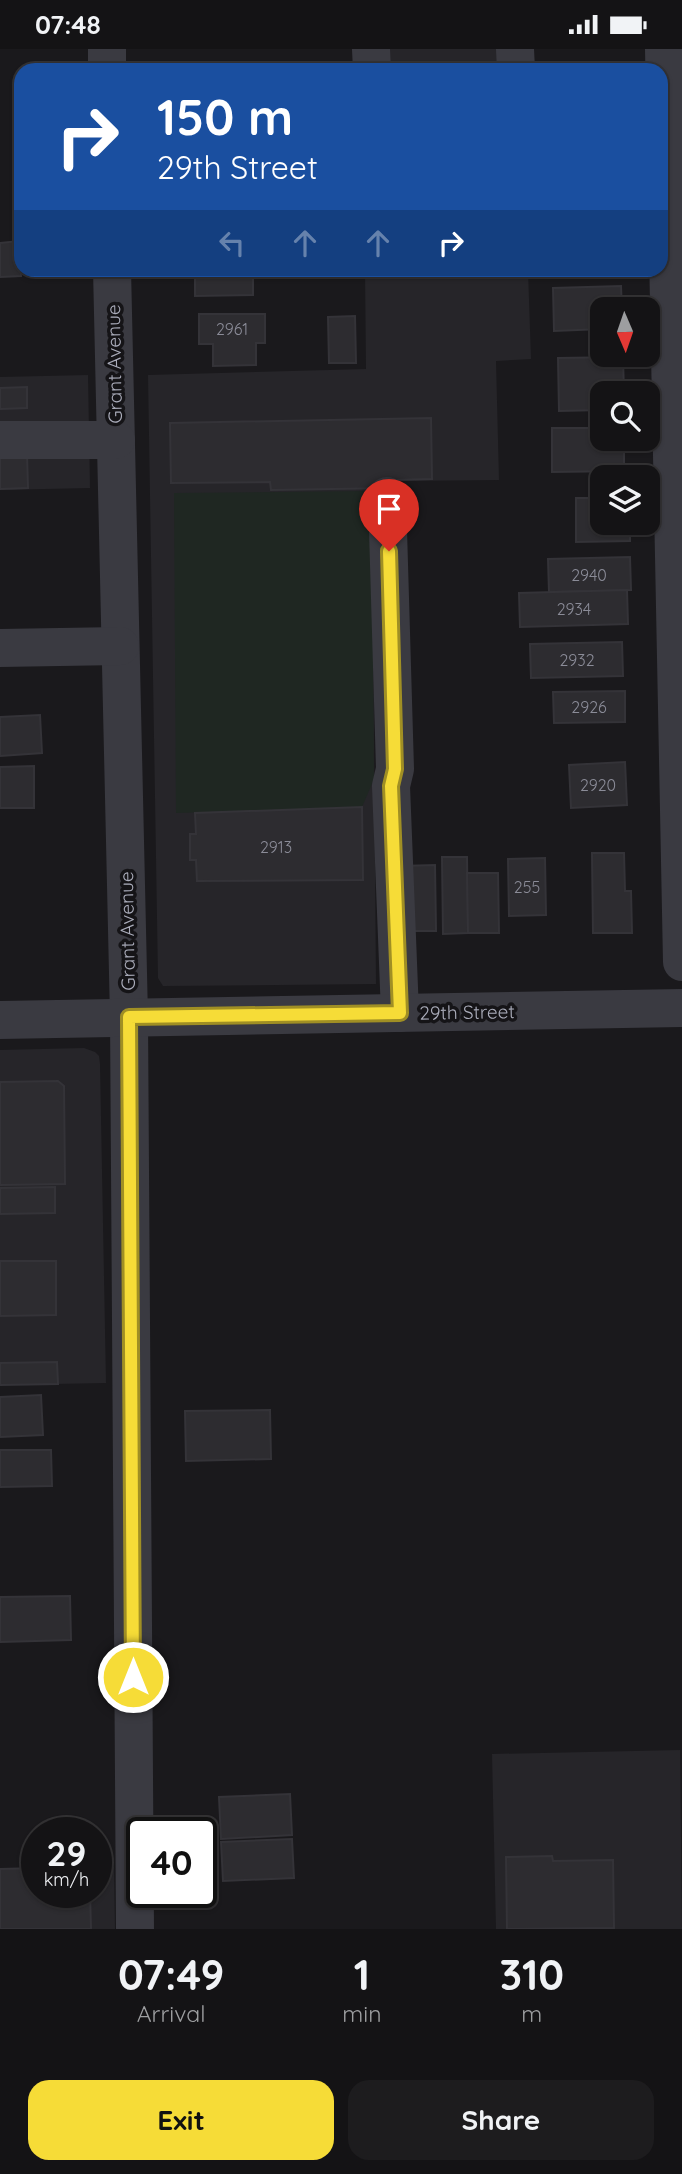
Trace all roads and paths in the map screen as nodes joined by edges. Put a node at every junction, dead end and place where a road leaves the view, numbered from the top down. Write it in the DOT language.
graph roads {
  1 [pos="668,252"];
  2 [pos="112,277"];
  3 [pos="0,440"];
  4 [pos="116,440"];
  5 [pos="387,496"];
  6 [pos="120,646"];
  7 [pos="0,648"];
  8 [pos="682,962"];
  9 [pos="682,1008"];
  10 [pos="400,1013"];
  11 [pos="129,1017"];
  12 [pos="0,1020"];
  13 [pos="135,1929"];
  1 -- 8 [label="street"];
  2 -- 4 [label="street, Grant Avenue"];
  3 -- 4 [label="street"];
  4 -- 6 [label="street, Grant Avenue"];
  5 -- 10 [label="street"];
  6 -- 7 [label="street"];
  6 -- 11 [label="street, Grant Avenue"];
  9 -- 10 [label="street, 29th Street"];
  10 -- 11 [label="street, 29th Street"];
  11 -- 12 [label="street, 29th Street"];
  11 -- 13 [label="street, Grant Avenue"];
}
